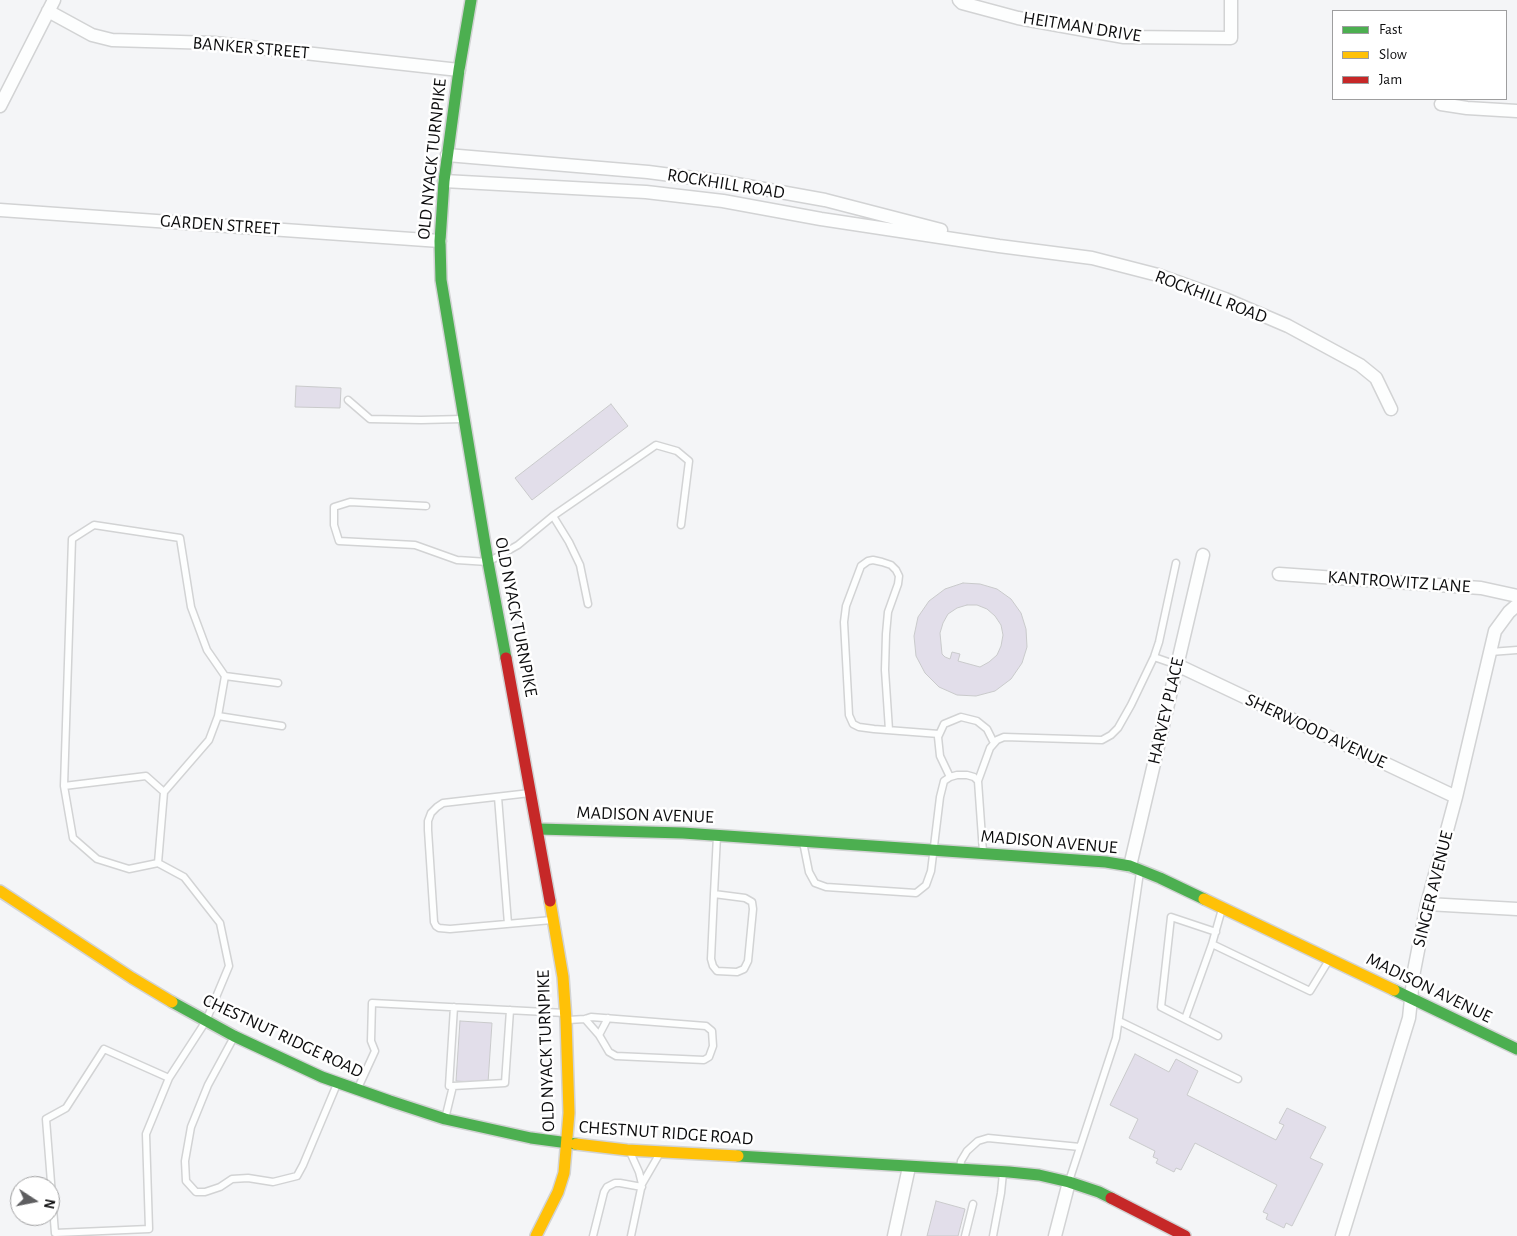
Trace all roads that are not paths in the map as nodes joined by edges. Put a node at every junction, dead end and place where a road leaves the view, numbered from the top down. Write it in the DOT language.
graph roads {
  1 [pos="471,0"];
  2 [pos="960,0"];
  3 [pos="1231,0"];
  4 [pos="51,5"];
  5 [pos="459,70"];
  6 [pos="1441,104"];
  7 [pos="0,106"];
  8 [pos="1517,111"];
  9 [pos="447,155"];
  10 [pos="444,181"];
  11 [pos="0,210"];
  12 [pos="440,240"];
  13 [pos="999,246"];
  14 [pos="348,400"];
  15 [pos="1391,409"];
  16 [pos="464,418"];
  17 [pos="426,506"];
  18 [pos="553,516"];
  19 [pos="682,524"];
  20 [pos="1203,555"];
  21 [pos="488,562"];
  22 [pos="1176,563"];
  23 [pos="1280,574"];
  24 [pos="1517,596"];
  25 [pos="588,604"];
  26 [pos="1517,605"];
  27 [pos="1517,650"];
  28 [pos="1490,652"];
  29 [pos="1154,657"];
  30 [pos="1177,665"];
  31 [pos="225,676"];
  32 [pos="278,683"];
  33 [pos="218,716"];
  34 [pos="282,726"];
  35 [pos="889,730"];
  36 [pos="939,734"];
  37 [pos="994,743"];
  38 [pos="947,779"];
  39 [pos="978,781"];
  40 [pos="64,786"];
  41 [pos="164,792"];
  42 [pos="532,793"];
  43 [pos="498,797"];
  44 [pos="1456,797"];
  45 [pos="538,829"];
  46 [pos="718,835"];
  47 [pos="803,841"];
  48 [pos="933,850"];
  49 [pos="983,854"];
  50 [pos="158,863"];
  51 [pos="1135,868"];
  52 [pos="0,891"];
  53 [pos="714,894"];
  54 [pos="1428,904"];
  55 [pos="1222,907"];
  56 [pos="1517,909"];
  57 [pos="554,920"];
  58 [pos="508,924"];
  59 [pos="1216,932"];
  60 [pos="1212,944"];
  61 [pos="1330,959"];
  62 [pos="1412,999"];
  63 [pos="454,1007"];
  64 [pos="510,1010"];
  65 [pos="566,1016"];
  66 [pos="608,1018"];
  67 [pos="585,1019"];
  68 [pos="1185,1019"];
  69 [pos="206,1021"];
  70 [pos="1119,1021"];
  71 [pos="599,1035"];
  72 [pos="234,1036"];
  73 [pos="1218,1036"];
  74 [pos="1517,1049"];
  75 [pos="169,1078"];
  76 [pos="1238,1078"];
  77 [pos="337,1083"];
  78 [pos="453,1086"];
  79 [pos="358,1090"];
  80 [pos="445,1119"];
  81 [pos="567,1143"];
  82 [pos="1080,1147"];
  83 [pos="629,1150"];
  84 [pos="660,1152"];
  85 [pos="909,1167"];
  86 [pos="960,1170"];
  87 [pos="1004,1172"];
  88 [pos="1069,1182"];
  89 [pos="642,1185"];
  90 [pos="973,1204"];
  91 [pos="536,1236"];
  92 [pos="593,1236"];
  93 [pos="631,1236"];
  94 [pos="894,1236"];
  95 [pos="965,1236"];
  96 [pos="993,1236"];
  97 [pos="1055,1236"];
  98 [pos="1185,1236"];
  99 [pos="1342,1236"];
  1 -- 5 [label="street, OLD NYACK TURNPIKE"];
  2 -- 3 [label="street, HEITMAN DRIVE"];
  4 -- 5 [label="street, BANKER STREET"];
  4 -- 7 [label="street"];
  5 -- 9 [label="street, OLD NYACK TURNPIKE"];
  6 -- 8 [label="street"];
  9 -- 10 [label="street, OLD NYACK TURNPIKE"];
  9 -- 13 [label="street, ROCKHILL ROAD"];
  10 -- 12 [label="street, OLD NYACK TURNPIKE"];
  10 -- 13 [label="street, ROCKHILL ROAD"];
  11 -- 12 [label="street, GARDEN STREET"];
  12 -- 16 [label="street, OLD NYACK TURNPIKE"];
  13 -- 15 [label="street, ROCKHILL ROAD"];
  14 -- 16 [label="lane"];
  16 -- 21 [label="street, OLD NYACK TURNPIKE"];
  17 -- 21 [label="lane"];
  18 -- 19 [label="lane"];
  18 -- 21 [label="lane"];
  18 -- 25 [label="lane"];
  20 -- 30 [label="street, HARVEY PLACE"];
  21 -- 42 [label="street, OLD NYACK TURNPIKE"];
  22 -- 29 [label="lane"];
  23 -- 24 [label="street, KANTROWITZ LANE"];
  26 -- 28 [label="street, SINGER AVENUE"];
  27 -- 28 [label="lane"];
  28 -- 44 [label="street, SINGER AVENUE"];
  29 -- 30 [label="lane"];
  29 -- 37 [label="lane"];
  30 -- 44 [label="street, SHERWOOD AVENUE"];
  30 -- 51 [label="street, HARVEY PLACE"];
  31 -- 32 [label="lane"];
  31 -- 33 [label="lane"];
  31 -- 40 [label="lane"];
  33 -- 34 [label="lane"];
  33 -- 41 [label="lane"];
  35 -- 35 [label="lane"];
  35 -- 36 [label="lane"];
  36 -- 37 [label="lane"];
  36 -- 38 [label="lane"];
  37 -- 39 [label="lane"];
  38 -- 39 [label="lane"];
  38 -- 48 [label="lane"];
  39 -- 49 [label="lane"];
  40 -- 41 [label="lane"];
  40 -- 50 [label="lane"];
  41 -- 50 [label="lane"];
  42 -- 43 [label="lane"];
  42 -- 45 [label="street, OLD NYACK TURNPIKE"];
  43 -- 58 [label="lane"];
  43 -- 58 [label="lane"];
  44 -- 54 [label="street, SINGER AVENUE"];
  45 -- 46 [label="street, MADISON AVENUE"];
  45 -- 57 [label="street, OLD NYACK TURNPIKE"];
  46 -- 47 [label="street, MADISON AVENUE"];
  46 -- 53 [label="lane"];
  47 -- 48 [label="street, MADISON AVENUE"];
  47 -- 48 [label="lane"];
  48 -- 49 [label="street, MADISON AVENUE"];
  49 -- 51 [label="street, MADISON AVENUE"];
  50 -- 69 [label="lane"];
  51 -- 55 [label="street, MADISON AVENUE"];
  51 -- 70 [label="lane"];
  52 -- 69 [label="street, CHESTNUT RIDGE ROAD"];
  53 -- 53 [label="lane"];
  54 -- 56 [label="street"];
  54 -- 62 [label="street, SINGER AVENUE"];
  55 -- 59 [label="lane"];
  55 -- 61 [label="street, MADISON AVENUE"];
  57 -- 58 [label="lane"];
  57 -- 65 [label="street, OLD NYACK TURNPIKE"];
  59 -- 60 [label="lane"];
  59 -- 68 [label="lane"];
  60 -- 61 [label="lane"];
  60 -- 68 [label="lane"];
  61 -- 62 [label="street, MADISON AVENUE"];
  62 -- 74 [label="street, MADISON AVENUE"];
  62 -- 99 [label="street, SINGER AVENUE"];
  63 -- 64 [label="lane"];
  63 -- 78 [label="lane"];
  63 -- 79 [label="lane"];
  64 -- 65 [label="lane"];
  64 -- 78 [label="lane"];
  65 -- 67 [label="lane"];
  65 -- 81 [label="street, OLD NYACK TURNPIKE"];
  66 -- 67 [label="lane"];
  66 -- 71 [label="lane"];
  66 -- 71 [label="lane"];
  67 -- 71 [label="lane"];
  68 -- 73 [label="lane"];
  69 -- 72 [label="street, CHESTNUT RIDGE ROAD"];
  69 -- 75 [label="lane"];
  70 -- 76 [label="lane"];
  70 -- 82 [label="lane"];
  72 -- 77 [label="street, CHESTNUT RIDGE ROAD"];
  72 -- 77 [label="lane"];
  75 -- 75 [label="lane"];
  77 -- 79 [label="street, CHESTNUT RIDGE ROAD"];
  78 -- 80 [label="lane"];
  79 -- 80 [label="street, CHESTNUT RIDGE ROAD"];
  80 -- 81 [label="street, CHESTNUT RIDGE ROAD"];
  81 -- 83 [label="street, CHESTNUT RIDGE ROAD"];
  81 -- 91 [label="street, OLD NYACK TURNPIKE"];
  82 -- 86 [label="lane"];
  82 -- 88 [label="lane"];
  83 -- 84 [label="street, CHESTNUT RIDGE ROAD"];
  83 -- 89 [label="lane"];
  84 -- 85 [label="street, CHESTNUT RIDGE ROAD"];
  84 -- 89 [label="lane"];
  85 -- 86 [label="street, CHESTNUT RIDGE ROAD"];
  85 -- 94 [label="street"];
  86 -- 87 [label="street, CHESTNUT RIDGE ROAD"];
  87 -- 88 [label="street, CHESTNUT RIDGE ROAD"];
  87 -- 96 [label="lane"];
  88 -- 97 [label="street"];
  88 -- 98 [label="street, CHESTNUT RIDGE ROAD"];
  89 -- 92 [label="lane"];
  89 -- 93 [label="lane"];
  90 -- 95 [label="lane"];
}
